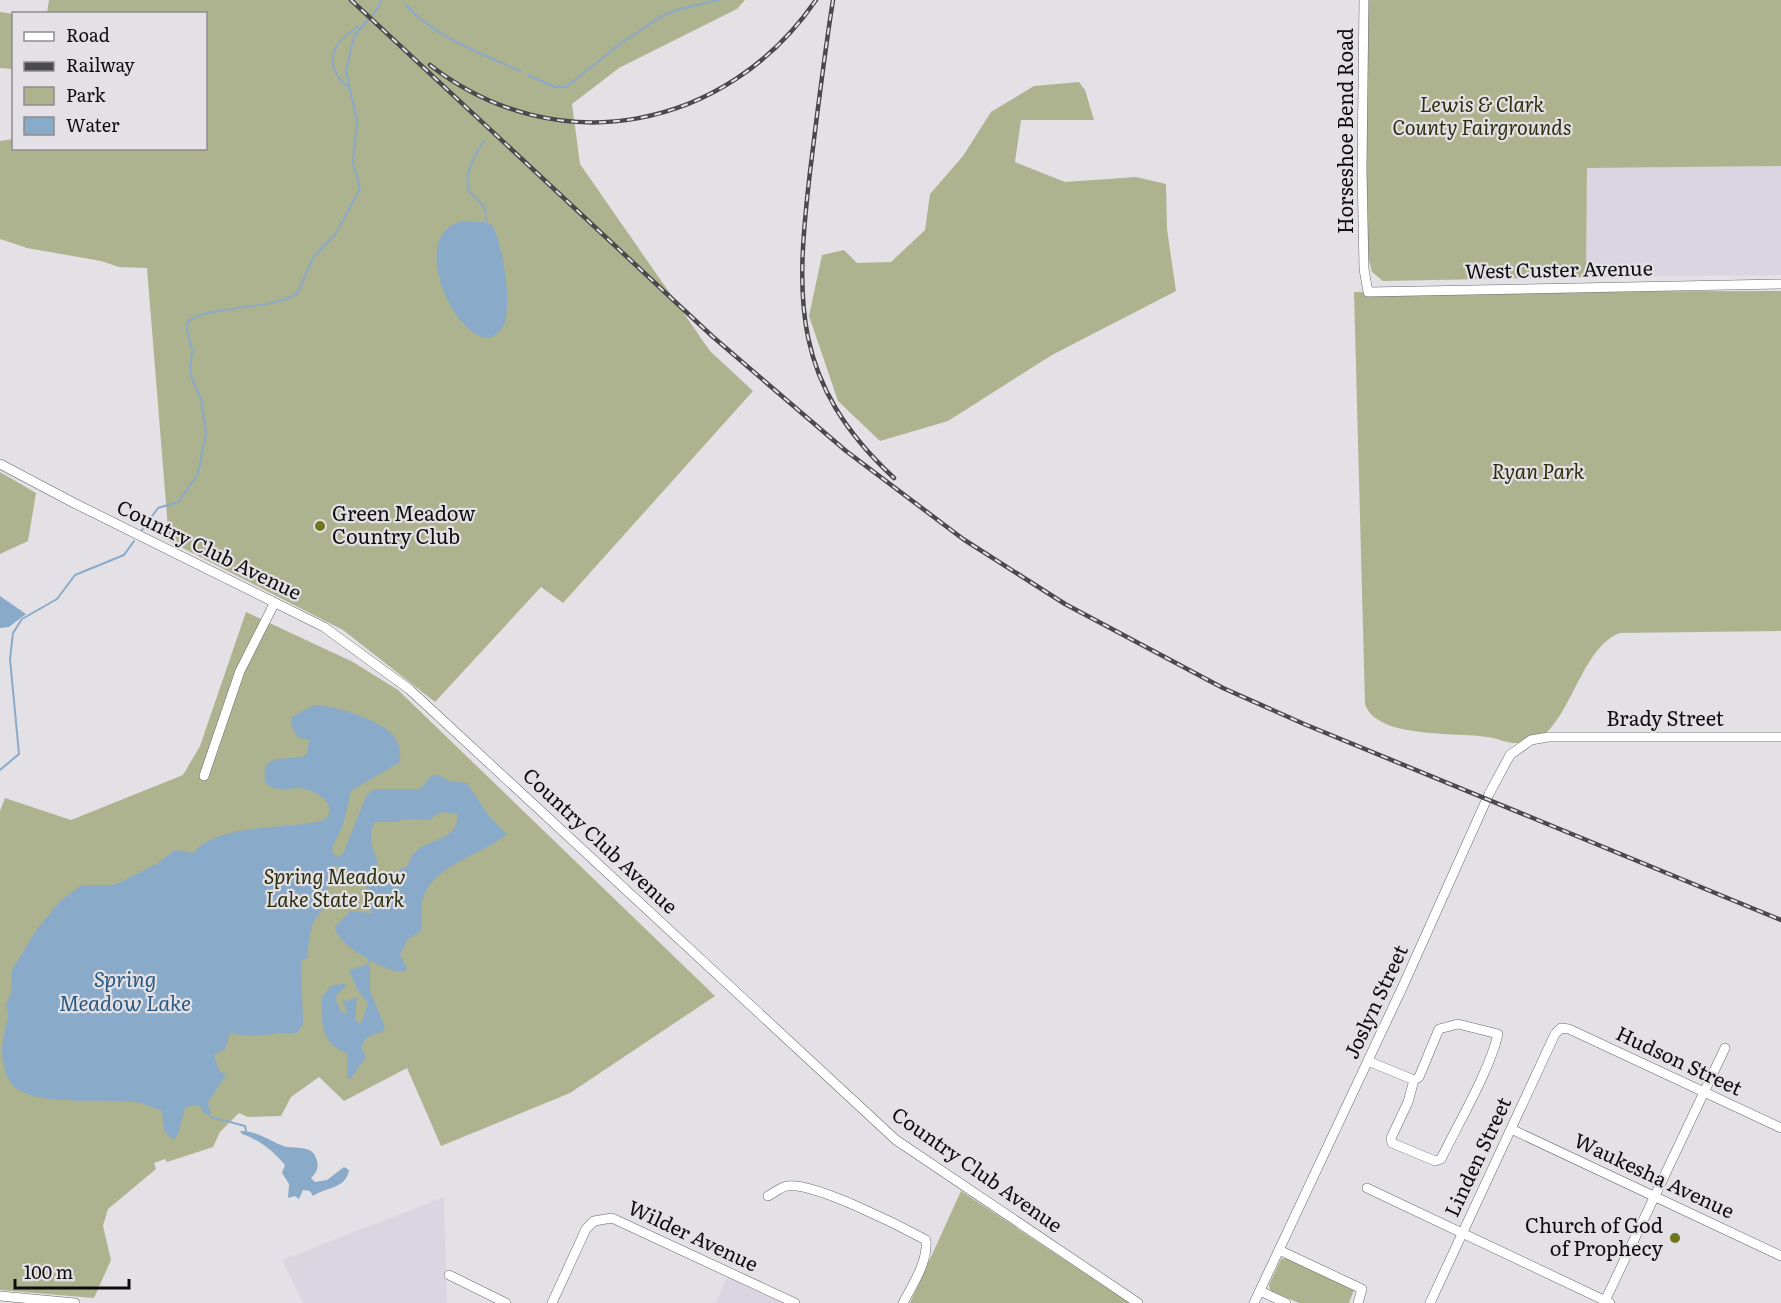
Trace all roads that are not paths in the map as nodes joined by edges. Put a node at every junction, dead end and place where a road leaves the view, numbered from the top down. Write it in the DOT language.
graph roads {
  1 [pos="1364,0"];
  2 [pos="1364,261"];
  3 [pos="1781,284"];
  4 [pos="0,464"];
  5 [pos="274,604"];
  6 [pos="1548,737"];
  7 [pos="1781,737"];
  8 [pos="204,776"];
  9 [pos="1561,1028"];
  10 [pos="1725,1048"];
  11 [pos="1368,1061"];
  12 [pos="1414,1080"];
  13 [pos="1704,1093"];
  14 [pos="1781,1128"];
  15 [pos="1511,1129"];
  16 [pos="1367,1188"];
  17 [pos="768,1196"];
  18 [pos="1654,1196"];
  19 [pos="1462,1233"];
  20 [pos="1279,1250"];
  21 [pos="1781,1256"];
  22 [pos="449,1275"];
  23 [pos="1260,1291"];
  24 [pos="0,1296"];
  25 [pos="1358,1302"];
  26 [pos="1607,1302"];
  27 [pos="75,1303"];
  28 [pos="506,1303"];
  29 [pos="552,1303"];
  30 [pos="795,1303"];
  31 [pos="903,1303"];
  32 [pos="1138,1303"];
  33 [pos="1254,1303"];
  34 [pos="1286,1303"];
  35 [pos="1430,1303"];
  1 -- 2 [label="street, Horseshoe Bend Road"];
  2 -- 3 [label="street, West Custer Avenue"];
  4 -- 5 [label="street, Country Club Avenue"];
  5 -- 8 [label="street"];
  5 -- 32 [label="street, Country Club Avenue"];
  6 -- 7 [label="street, Brady Street"];
  6 -- 11 [label="street, Joslyn Street"];
  9 -- 13 [label="street, Hudson Street"];
  9 -- 15 [label="street, Linden Street"];
  10 -- 13 [label="street"];
  11 -- 12 [label="street"];
  11 -- 20 [label="street, Joslyn Street"];
  12 -- 12 [label="street"];
  13 -- 14 [label="street, Hudson Street"];
  13 -- 18 [label="street"];
  15 -- 18 [label="street, Waukesha Avenue"];
  15 -- 19 [label="street, Linden Street"];
  16 -- 19 [label="street"];
  17 -- 31 [label="street"];
  18 -- 21 [label="street, Waukesha Avenue"];
  18 -- 26 [label="street"];
  19 -- 26 [label="street"];
  19 -- 35 [label="street, Linden Street"];
  20 -- 23 [label="street, Joslyn Street"];
  20 -- 25 [label="street"];
  22 -- 28 [label="street"];
  23 -- 33 [label="street, Joslyn Street"];
  23 -- 34 [label="street"];
  24 -- 27 [label="street"];
  29 -- 30 [label="street, Wilder Avenue"];
}
